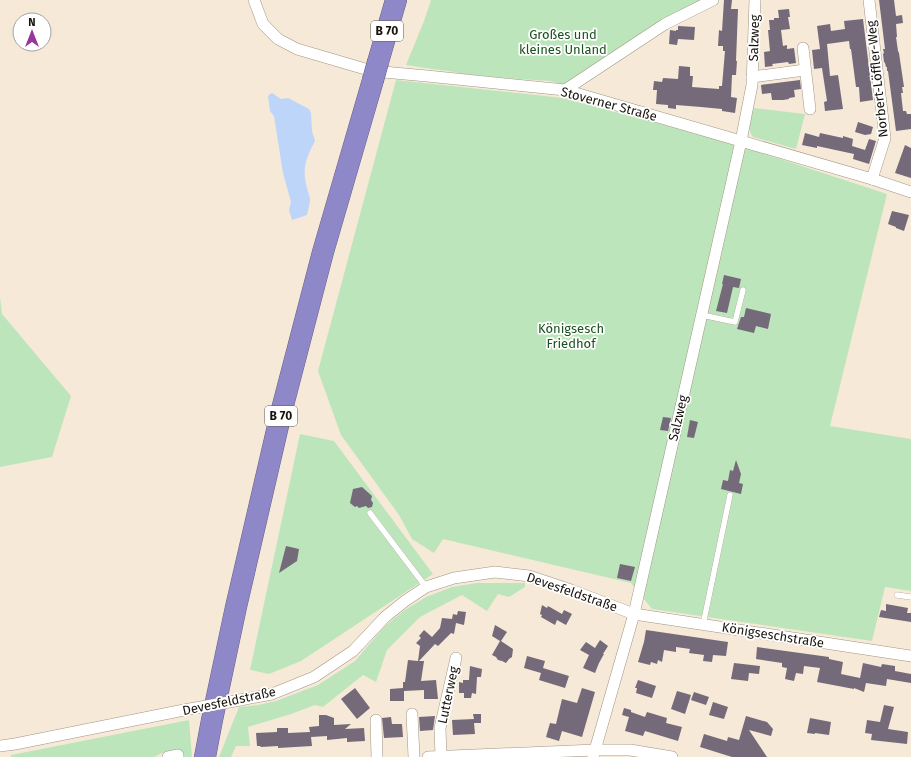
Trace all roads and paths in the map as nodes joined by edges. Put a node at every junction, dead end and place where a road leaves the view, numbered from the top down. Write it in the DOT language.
graph roads {
  1 [pos="254,0"];
  2 [pos="396,0"];
  3 [pos="713,0"];
  4 [pos="755,0"];
  5 [pos="869,0"];
  6 [pos="803,48"];
  7 [pos="805,70"];
  8 [pos="752,77"];
  9 [pos="565,90"];
  10 [pos="810,108"];
  11 [pos="741,141"];
  12 [pos="872,180"];
  13 [pos="911,192"];
  14 [pos="743,290"];
  15 [pos="702,315"];
  16 [pos="730,495"];
  17 [pos="370,513"];
  18 [pos="426,587"];
  19 [pos="897,595"];
  20 [pos="911,597"];
  21 [pos="634,614"];
  22 [pos="703,625"];
  23 [pos="911,656"];
  24 [pos="456,658"];
  25 [pos="412,714"];
  26 [pos="376,720"];
  27 [pos="0,746"];
  28 [pos="594,754"];
  29 [pos="441,756"];
  30 [pos="457,756"];
  31 [pos="168,757"];
  32 [pos="178,757"];
  33 [pos="205,757"];
  34 [pos="377,757"];
  35 [pos="414,757"];
  36 [pos="428,757"];
  37 [pos="672,757"];
  1 -- 9 [label="street, Stoverner Straße"];
  2 -- 33 [label="highway, B 70"];
  3 -- 9 [label="street"];
  4 -- 8 [label="street, Salzweg"];
  5 -- 12 [label="street, Norbert-Löffler-Weg"];
  6 -- 7 [label="street"];
  7 -- 8 [label="street, Salzweg"];
  7 -- 10 [label="street"];
  8 -- 11 [label="street, Salzweg"];
  9 -- 11 [label="street, Stoverner Straße"];
  11 -- 12 [label="street, Stoverner Straße"];
  11 -- 15 [label="street, Salzweg"];
  12 -- 13 [label="street, Stoverner Straße"];
  14 -- 15 [label="lane"];
  15 -- 21 [label="street, Salzweg"];
  16 -- 22 [label="lane"];
  17 -- 18 [label="lane"];
  18 -- 21 [label="street, Devesfeldstraße"];
  18 -- 27 [label="street, Devesfeldstraße, bridge"];
  19 -- 20 [label="lane"];
  21 -- 22 [label="street, Königseschstraße"];
  21 -- 28 [label="street, Salzweg"];
  22 -- 23 [label="street, Königseschstraße"];
  24 -- 29 [label="street, Lutterweg"];
  25 -- 35 [label="street"];
  26 -- 34 [label="street"];
  28 -- 30 [label="street"];
  28 -- 37 [label="street"];
  29 -- 30 [label="street"];
  29 -- 36 [label="street"];
  31 -- 32 [label="street"];
}
